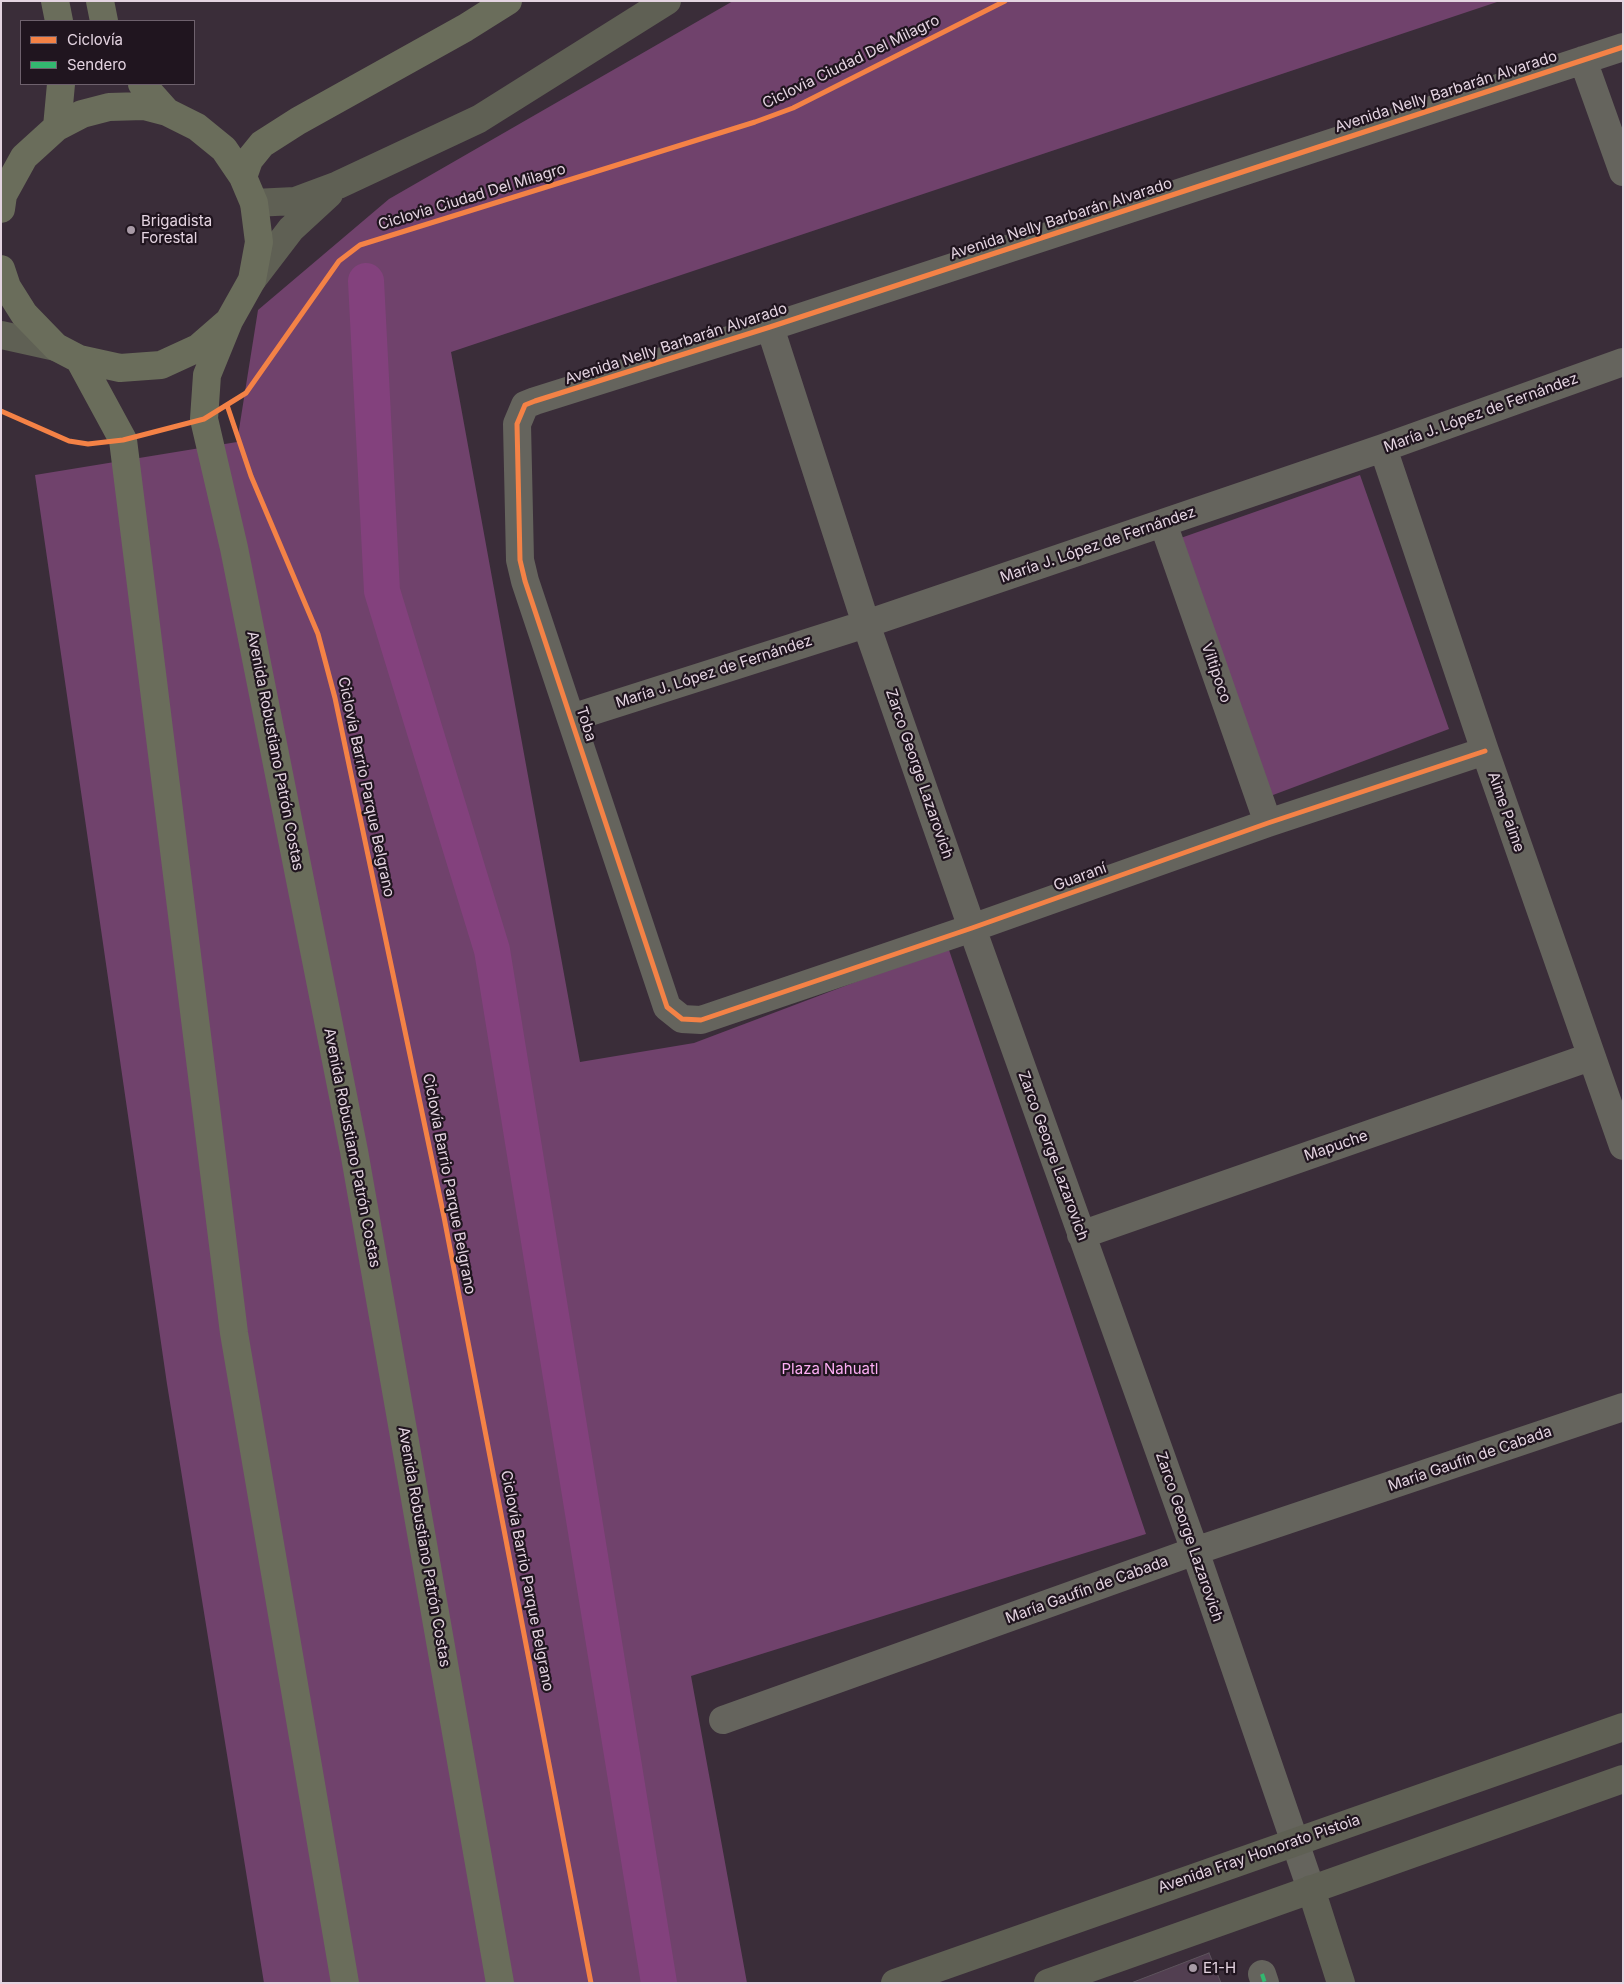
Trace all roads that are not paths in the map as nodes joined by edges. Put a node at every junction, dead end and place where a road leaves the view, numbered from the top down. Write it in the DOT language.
graph roads {
  1 [pos="55,1"];
  2 [pos="100,1"];
  3 [pos="508,1"];
  4 [pos="667,1"];
  5 [pos="59,20"];
  6 [pos="104,20"];
  7 [pos="1623,47"];
  8 [pos="1583,60"];
  9 [pos="61,85"];
  10 [pos="143,85"];
  11 [pos="166,112"];
  12 [pos="56,127"];
  13 [pos="1623,172"];
  14 [pos="244,178"];
  15 [pos="338,185"];
  16 [pos="254,203"];
  17 [pos="1,209"];
  18 [pos="1,269"];
  19 [pos="252,280"];
  20 [pos="229,321"];
  21 [pos="770,327"];
  22 [pos="1,335"];
  23 [pos="68,353"];
  24 [pos="1623,362"];
  25 [pos="517,424"];
  26 [pos="1383,448"];
  27 [pos="1163,523"];
  28 [pos="866,624"];
  29 [pos="571,718"];
  30 [pos="1484,750"];
  31 [pos="1268,823"];
  32 [pos="972,928"];
  33 [pos="682,1019"];
  34 [pos="1590,1057"];
  35 [pos="1623,1146"];
  36 [pos="1081,1235"];
  37 [pos="1623,1407"];
  38 [pos="1195,1551"];
  39 [pos="723,1720"];
  40 [pos="1623,1727"];
  41 [pos="1623,1779"];
  42 [pos="1294,1841"];
  43 [pos="1311,1889"];
  44 [pos="345,1983"];
  45 [pos="500,1983"];
  46 [pos="895,1983"];
  47 [pos="1048,1983"];
  48 [pos="1341,1983"];
  1 -- 5 [label="highway"];
  2 -- 6 [label="highway"];
  3 -- 14 [label="highway"];
  4 -- 15 [label="street"];
  7 -- 8 [label="street, Avenida Nelly Barbarán Alvarado"];
  8 -- 13 [label="street"];
  8 -- 21 [label="street, Avenida Nelly Barbarán Alvarado"];
  9 -- 12 [label="highway"];
  10 -- 11 [label="highway"];
  11 -- 12 [label="highway"];
  11 -- 14 [label="highway"];
  12 -- 17 [label="highway"];
  14 -- 16 [label="highway"];
  15 -- 16 [label="street"];
  15 -- 19 [label="street"];
  16 -- 19 [label="highway"];
  18 -- 23 [label="highway"];
  19 -- 20 [label="highway"];
  20 -- 23 [label="highway"];
  20 -- 45 [label="highway, Avenida Robustiano Patrón Costas"];
  21 -- 25 [label="street, Avenida Nelly Barbarán Alvarado"];
  21 -- 28 [label="street, Zarco George Lazarovich"];
  22 -- 23 [label="street"];
  23 -- 44 [label="highway"];
  24 -- 26 [label="street, María J. López de Fernández"];
  25 -- 29 [label="street, Toba"];
  26 -- 27 [label="street, María J. López de Fernández"];
  26 -- 30 [label="street, Aime Paime"];
  27 -- 28 [label="street, María J. López de Fernández"];
  27 -- 31 [label="street, Viltipoco"];
  28 -- 29 [label="street, María J. López de Fernández"];
  28 -- 32 [label="street, Zarco George Lazarovich"];
  29 -- 33 [label="street, Toba"];
  30 -- 31 [label="street, Guaraní"];
  30 -- 34 [label="street, Aime Paime"];
  31 -- 32 [label="street, Guaraní"];
  32 -- 33 [label="street, Guaraní"];
  32 -- 36 [label="street, Zarco George Lazarovich"];
  34 -- 35 [label="street, Aime Paime"];
  34 -- 36 [label="street, Mapuche"];
  36 -- 38 [label="street, Zarco George Lazarovich"];
  37 -- 38 [label="street, María Gaufín de Cabada"];
  38 -- 39 [label="street, María Gaufín de Cabada"];
  38 -- 42 [label="street, Zarco George Lazarovich"];
  40 -- 42 [label="street, Avenida Fray Honorato Pistoia"];
  41 -- 43 [label="street"];
  42 -- 43 [label="street, Zarco George Lazarovich"];
  42 -- 46 [label="street, Avenida Fray Honorato Pistoia"];
  43 -- 47 [label="street"];
  43 -- 48 [label="street, Zarco George Lazarovich"];
}
